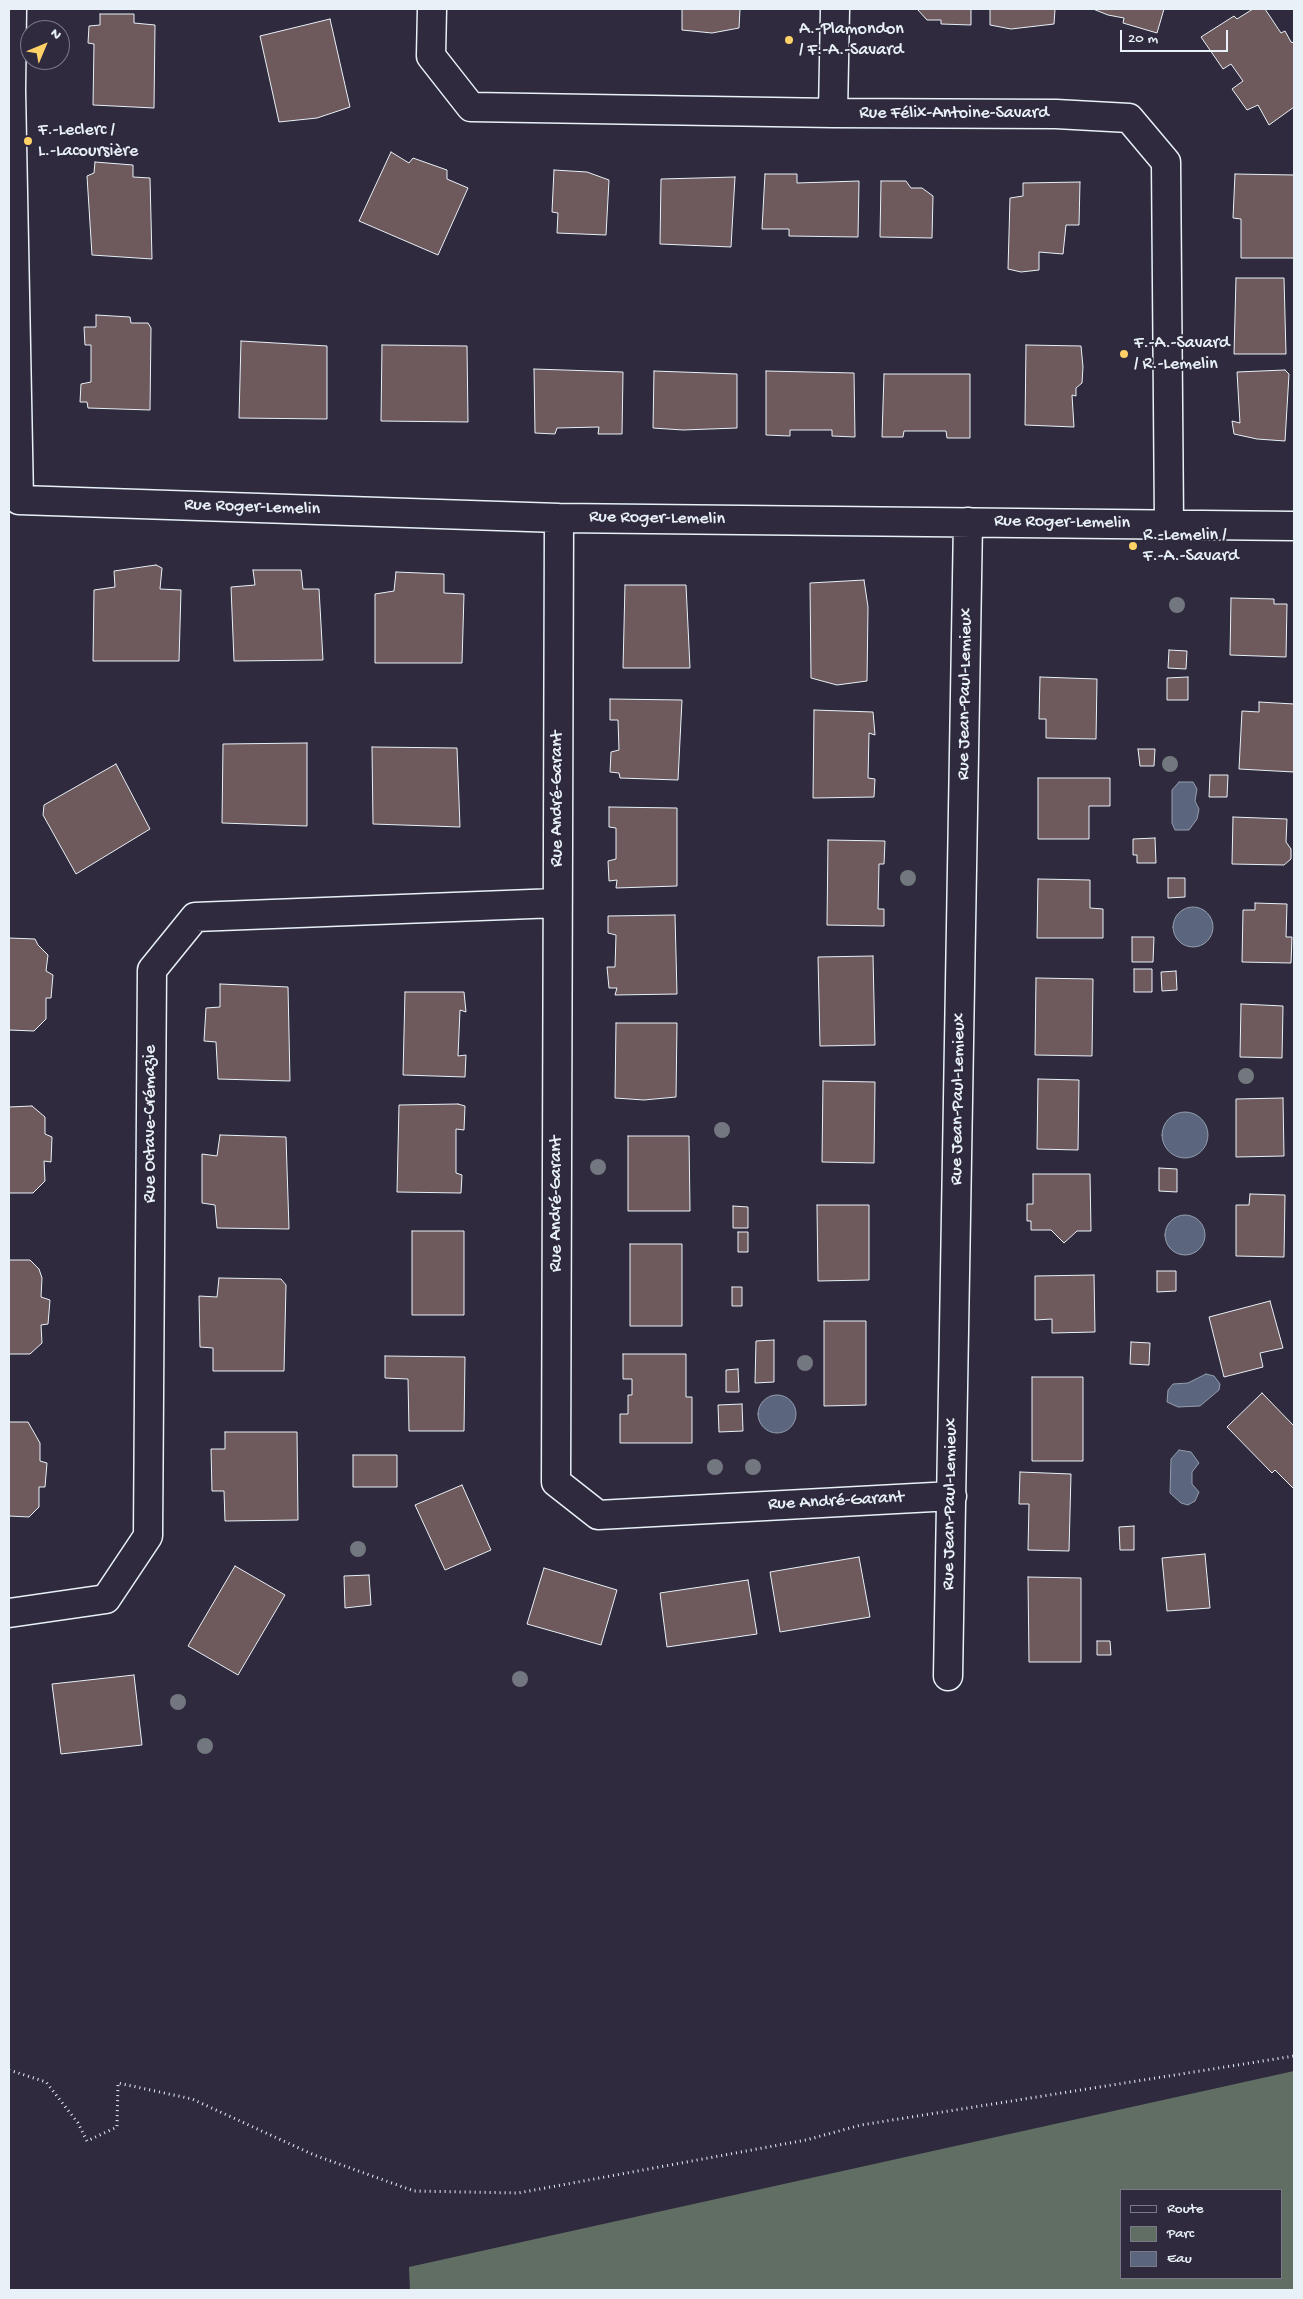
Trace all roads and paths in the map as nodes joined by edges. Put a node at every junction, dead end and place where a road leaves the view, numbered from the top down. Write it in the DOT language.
graph roads {
  1 [pos="12,9"];
  2 [pos="432,9"];
  3 [pos="835,9"];
  4 [pos="10,90"];
  5 [pos="833,114"];
  6 [pos="14,497"];
  7 [pos="559,518"];
  8 [pos="968,522"];
  9 [pos="1169,524"];
  10 [pos="1294,526"];
  11 [pos="558,903"];
  12 [pos="952,1496"];
  13 [pos="9,1613"];
  14 [pos="948,1676"];
  15 [pos="1294,2056"];
  16 [pos="9,2070"];
  1 -- 4 [label="street"];
  2 -- 5 [label="street, Rue Félix-Antoine-Savard"];
  3 -- 5 [label="street"];
  4 -- 6 [label="street"];
  5 -- 9 [label="street, Rue Félix-Antoine-Savard"];
  6 -- 7 [label="street, Rue Roger-Lemelin"];
  7 -- 8 [label="street, Rue Roger-Lemelin"];
  7 -- 11 [label="street, Rue André-Garant"];
  8 -- 9 [label="street, Rue Roger-Lemelin"];
  8 -- 12 [label="street, Rue Jean-Paul-Lemieux"];
  9 -- 10 [label="street, Rue Roger-Lemelin"];
  11 -- 12 [label="street, Rue André-Garant"];
  11 -- 13 [label="street, Rue Octave-Crémazie"];
  12 -- 14 [label="street, Rue Jean-Paul-Lemieux"];
  15 -- 16 [label="path"];
}
